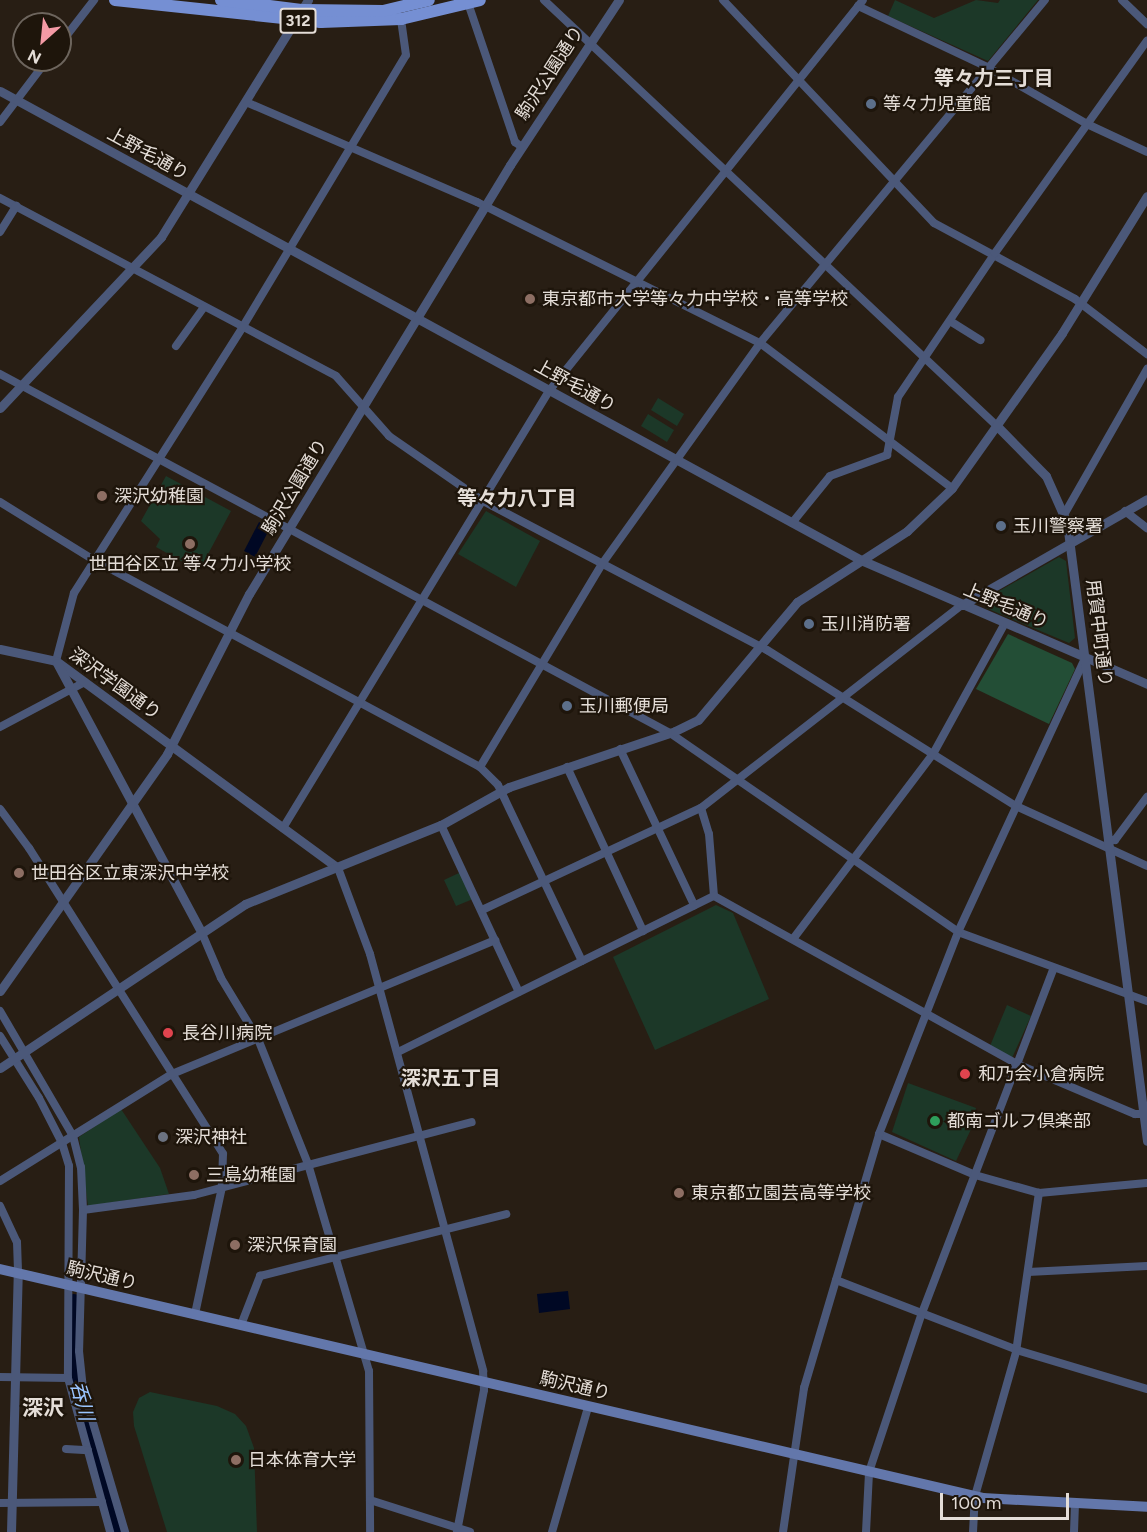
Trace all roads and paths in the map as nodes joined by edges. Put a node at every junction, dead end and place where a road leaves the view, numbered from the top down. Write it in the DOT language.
graph roads {
  1 [pos="94,0"];
  2 [pos="115,0"];
  3 [pos="221,0"];
  4 [pos="429,0"];
  5 [pos="480,0"];
  6 [pos="544,0"];
  7 [pos="619,0"];
  8 [pos="723,0"];
  9 [pos="1045,0"];
  10 [pos="1122,0"];
  11 [pos="467,1"];
  12 [pos="861,3"];
  13 [pos="306,5"];
  14 [pos="401,19"];
  15 [pos="295,21"];
  16 [pos="1147,24"];
  17 [pos="72,28"];
  18 [pos="1147,41"];
  19 [pos="589,43"];
  20 [pos="989,68"];
  21 [pos="38,72"];
  22 [pos="798,81"];
  23 [pos="0,91"];
  24 [pos="16,100"];
  25 [pos="246,102"];
  26 [pos="0,122"];
  27 [pos="1087,124"];
  28 [pos="350,147"];
  29 [pos="522,147"];
  30 [pos="1147,152"];
  31 [pos="726,171"];
  32 [pos="894,183"];
  33 [pos="189,196"];
  34 [pos="1147,196"];
  35 [pos="0,198"];
  36 [pos="16,206"];
  37 [pos="485,206"];
  38 [pos="0,232"];
  39 [pos="288,249"];
  40 [pos="995,253"];
  41 [pos="825,265"];
  42 [pos="131,269"];
  43 [pos="638,280"];
  44 [pos="1081,302"];
  45 [pos="204,307"];
  46 [pos="416,319"];
  47 [pos="950,321"];
  48 [pos="242,328"];
  49 [pos="980,340"];
  50 [pos="760,343"];
  51 [pos="176,346"];
  52 [pos="1147,354"];
  53 [pos="925,360"];
  54 [pos="1147,369"];
  55 [pos="0,374"];
  56 [pos="21,385"];
  57 [pos="549,391"];
  58 [pos="363,406"];
  59 [pos="0,408"];
  60 [pos="997,426"];
  61 [pos="891,441"];
  62 [pos="159,459"];
  63 [pos="675,460"];
  64 [pos="952,488"];
  65 [pos="1147,499"];
  66 [pos="483,501"];
  67 [pos="0,502"];
  68 [pos="1125,511"];
  69 [pos="1065,513"];
  70 [pos="792,523"];
  71 [pos="289,528"];
  72 [pos="1147,528"];
  73 [pos="1071,542"];
  74 [pos="94,560"];
  75 [pos="861,560"];
  76 [pos="602,564"];
  77 [pos="422,600"];
  78 [pos="962,605"];
  79 [pos="1005,623"];
  80 [pos="228,632"];
  81 [pos="760,647"];
  82 [pos="0,649"];
  83 [pos="1085,658"];
  84 [pos="56,661"];
  85 [pos="542,664"];
  86 [pos="85,682"];
  87 [pos="1147,684"];
  88 [pos="69,687"];
  89 [pos="842,697"];
  90 [pos="359,703"];
  91 [pos="0,727"];
  92 [pos="670,733"];
  93 [pos="171,746"];
  94 [pos="620,749"];
  95 [pos="933,754"];
  96 [pos="480,767"];
  97 [pos="567,767"];
  98 [pos="736,780"];
  99 [pos="501,791"];
  100 [pos="1147,797"];
  101 [pos="132,803"];
  102 [pos="1016,806"];
  103 [pos="701,808"];
  104 [pos="0,809"];
  105 [pos="441,825"];
  106 [pos="283,828"];
  107 [pos="658,828"];
  108 [pos="1108,844"];
  109 [pos="606,853"];
  110 [pos="853,860"];
  111 [pos="1147,866"];
  112 [pos="338,867"];
  113 [pos="544,881"];
  114 [pos="714,896"];
  115 [pos="62,902"];
  116 [pos="694,905"];
  117 [pos="482,910"];
  118 [pos="201,931"];
  119 [pos="642,931"];
  120 [pos="958,932"];
  121 [pos="793,939"];
  122 [pos="495,940"];
  123 [pos="582,961"];
  124 [pos="1054,968"];
  125 [pos="380,988"];
  126 [pos="117,990"];
  127 [pos="0,991"];
  128 [pos="519,992"];
  129 [pos="1126,994"];
  130 [pos="1147,1001"];
  131 [pos="0,1011"];
  132 [pos="924,1015"];
  133 [pos="0,1036"];
  134 [pos="258,1039"];
  135 [pos="25,1051"];
  136 [pos="398,1052"];
  137 [pos="14,1059"];
  138 [pos="1017,1064"];
  139 [pos="0,1068"];
  140 [pos="172,1074"];
  141 [pos="1145,1114"];
  142 [pos="472,1122"];
  143 [pos="879,1134"];
  144 [pos="74,1136"];
  145 [pos="420,1136"];
  146 [pos="1147,1141"];
  147 [pos="62,1143"];
  148 [pos="308,1164"];
  149 [pos="975,1176"];
  150 [pos="0,1181"];
  151 [pos="1147,1183"];
  152 [pos="222,1187"];
  153 [pos="1039,1193"];
  154 [pos="0,1206"];
  155 [pos="83,1209"];
  156 [pos="506,1214"];
  157 [pos="444,1229"];
  158 [pos="334,1255"];
  159 [pos="1147,1266"];
  160 [pos="0,1269"];
  161 [pos="1028,1272"];
  162 [pos="18,1273"];
  163 [pos="836,1280"];
  164 [pos="66,1284"];
  165 [pos="80,1288"];
  166 [pos="922,1313"];
  167 [pos="195,1314"];
  168 [pos="241,1325"];
  169 [pos="1017,1350"];
  170 [pos="363,1354"];
  171 [pos="0,1377"];
  172 [pos="15,1377"];
  173 [pos="68,1378"];
  174 [pos="484,1381"];
  175 [pos="1147,1389"];
  176 [pos="588,1407"];
  177 [pos="66,1449"];
  178 [pos="88,1450"];
  179 [pos="793,1454"];
  180 [pos="869,1472"];
  181 [pos="975,1496"];
  182 [pos="370,1500"];
  183 [pos="102,1502"];
  184 [pos="0,1503"];
  185 [pos="12,1503"];
  186 [pos="1075,1505"];
  187 [pos="1147,1507"];
  188 [pos="457,1529"];
  189 [pos="11,1532"];
  190 [pos="110,1532"];
  191 [pos="125,1532"];
  192 [pos="370,1532"];
  193 [pos="470,1532"];
  194 [pos="552,1532"];
  195 [pos="783,1532"];
  196 [pos="866,1532"];
  197 [pos="973,1532"];
  198 [pos="1074,1532"];
  1 -- 17 [label="street"];
  2 -- 15 [label="main road, 312"];
  3 -- 13 [label="main road, 312"];
  4 -- 13 [label="main road, 312"];
  5 -- 11 [label="main road, 312"];
  6 -- 19 [label="street"];
  7 -- 19 [label="street, 駒沢公園通り"];
  8 -- 22 [label="street"];
  9 -- 20 [label="street"];
  10 -- 16 [label="street"];
  11 -- 14 [label="main road, 312"];
  11 -- 29 [label="street"];
  12 -- 20 [label="street"];
  12 -- 22 [label="street"];
  13 -- 15 [label="street"];
  14 -- 15 [label="main road, 312"];
  14 -- 28 [label="street"];
  15 -- 25 [label="street"];
  18 -- 27 [label="street"];
  19 -- 29 [label="street, 駒沢公園通り"];
  19 -- 31 [label="street"];
  20 -- 27 [label="street"];
  20 -- 32 [label="street"];
  21 -- 24 [label="street"];
  22 -- 31 [label="street"];
  22 -- 32 [label="street"];
  23 -- 24 [label="street, 上野毛通り"];
  24 -- 26 [label="street"];
  24 -- 33 [label="street, 上野毛通り"];
  25 -- 28 [label="street"];
  25 -- 33 [label="street"];
  27 -- 30 [label="street"];
  27 -- 40 [label="street"];
  28 -- 37 [label="street"];
  28 -- 39 [label="street"];
  29 -- 37 [label="street, 駒沢公園通り"];
  31 -- 41 [label="street"];
  31 -- 43 [label="street"];
  32 -- 40 [label="street"];
  32 -- 41 [label="street"];
  33 -- 39 [label="street, 上野毛通り"];
  33 -- 42 [label="street"];
  34 -- 44 [label="street"];
  35 -- 36 [label="street"];
  36 -- 38 [label="street"];
  36 -- 42 [label="street"];
  37 -- 43 [label="street"];
  37 -- 46 [label="street, 駒沢公園通り"];
  39 -- 46 [label="street, 上野毛通り"];
  39 -- 48 [label="street"];
  40 -- 44 [label="street"];
  40 -- 47 [label="street"];
  41 -- 50 [label="street"];
  41 -- 53 [label="street"];
  42 -- 45 [label="street"];
  42 -- 56 [label="street"];
  43 -- 50 [label="street"];
  43 -- 57 [label="street"];
  44 -- 52 [label="street"];
  44 -- 60 [label="street"];
  45 -- 48 [label="street"];
  45 -- 51 [label="street"];
  46 -- 57 [label="street, 上野毛通り"];
  46 -- 58 [label="street, 駒沢公園通り"];
  47 -- 49 [label="street"];
  47 -- 53 [label="street"];
  48 -- 58 [label="street"];
  48 -- 62 [label="street"];
  50 -- 61 [label="street"];
  50 -- 63 [label="street"];
  53 -- 60 [label="street"];
  53 -- 61 [label="street"];
  54 -- 69 [label="street"];
  55 -- 56 [label="street"];
  56 -- 59 [label="street"];
  56 -- 62 [label="street"];
  57 -- 63 [label="street, 上野毛通り"];
  57 -- 66 [label="street"];
  58 -- 66 [label="street"];
  58 -- 71 [label="street, 駒沢公園通り"];
  60 -- 64 [label="street"];
  60 -- 69 [label="street, 用賀中町通り"];
  61 -- 64 [label="street"];
  61 -- 70 [label="street"];
  62 -- 71 [label="street"];
  62 -- 74 [label="street"];
  63 -- 70 [label="street, 上野毛通り"];
  63 -- 76 [label="street"];
  64 -- 75 [label="street"];
  65 -- 68 [label="street"];
  66 -- 76 [label="street"];
  66 -- 77 [label="street"];
  67 -- 74 [label="street"];
  68 -- 72 [label="street"];
  68 -- 73 [label="street"];
  69 -- 73 [label="street, 用賀中町通り"];
  70 -- 75 [label="street, 上野毛通り"];
  71 -- 77 [label="street"];
  71 -- 80 [label="street, 駒沢公園通り"];
  73 -- 78 [label="street"];
  73 -- 83 [label="street, 用賀中町通り"];
  74 -- 80 [label="street"];
  74 -- 84 [label="street"];
  75 -- 78 [label="street, 上野毛通り"];
  75 -- 81 [label="street"];
  76 -- 81 [label="street"];
  76 -- 85 [label="street"];
  77 -- 85 [label="street"];
  77 -- 90 [label="street"];
  78 -- 79 [label="street, 上野毛通り"];
  78 -- 89 [label="street"];
  79 -- 83 [label="street, 上野毛通り"];
  79 -- 95 [label="street"];
  80 -- 90 [label="street"];
  80 -- 93 [label="street, 駒沢公園通り"];
  81 -- 89 [label="street"];
  81 -- 92 [label="street"];
  82 -- 84 [label="street, 深沢学園通り"];
  83 -- 87 [label="street, 上野毛通り"];
  83 -- 102 [label="street"];
  83 -- 108 [label="street, 用賀中町通り"];
  84 -- 86 [label="street, 深沢学園通り"];
  84 -- 88 [label="street"];
  85 -- 92 [label="street"];
  85 -- 96 [label="street"];
  86 -- 88 [label="street"];
  86 -- 93 [label="street, 深沢学園通り"];
  88 -- 91 [label="street"];
  88 -- 101 [label="street"];
  89 -- 95 [label="street"];
  89 -- 98 [label="street"];
  90 -- 96 [label="street"];
  90 -- 106 [label="street"];
  92 -- 94 [label="street"];
  92 -- 98 [label="street"];
  93 -- 101 [label="street, 駒沢公園通り"];
  93 -- 106 [label="street, 深沢学園通り"];
  94 -- 97 [label="street"];
  94 -- 107 [label="street"];
  95 -- 102 [label="street"];
  95 -- 110 [label="street"];
  96 -- 99 [label="street"];
  97 -- 99 [label="street"];
  97 -- 109 [label="street"];
  98 -- 103 [label="street"];
  98 -- 110 [label="street"];
  99 -- 105 [label="street"];
  99 -- 113 [label="street"];
  100 -- 108 [label="street"];
  101 -- 115 [label="street, 駒沢公園通り"];
  101 -- 118 [label="street"];
  102 -- 108 [label="street"];
  102 -- 120 [label="street"];
  103 -- 107 [label="street"];
  103 -- 114 [label="street"];
  104 -- 115 [label="street"];
  105 -- 112 [label="street"];
  105 -- 117 [label="street"];
  106 -- 112 [label="street, 深沢学園通り"];
  107 -- 109 [label="street"];
  107 -- 116 [label="street"];
  108 -- 111 [label="street"];
  108 -- 129 [label="street, 用賀中町通り"];
  109 -- 113 [label="street"];
  109 -- 119 [label="street"];
  110 -- 120 [label="street"];
  110 -- 121 [label="street"];
  112 -- 118 [label="street"];
  112 -- 125 [label="street"];
  113 -- 117 [label="street"];
  113 -- 123 [label="street"];
  114 -- 116 [label="street"];
  114 -- 121 [label="street"];
  115 -- 126 [label="street"];
  115 -- 127 [label="street, 駒沢公園通り"];
  116 -- 119 [label="street"];
  117 -- 122 [label="street"];
  118 -- 126 [label="street"];
  118 -- 134 [label="street"];
  119 -- 123 [label="street"];
  120 -- 124 [label="street"];
  120 -- 132 [label="street"];
  121 -- 132 [label="street"];
  122 -- 125 [label="street"];
  122 -- 128 [label="street"];
  123 -- 128 [label="street"];
  124 -- 129 [label="street"];
  124 -- 138 [label="street"];
  125 -- 134 [label="street"];
  125 -- 136 [label="street"];
  126 -- 135 [label="street"];
  126 -- 140 [label="street"];
  128 -- 136 [label="street"];
  129 -- 130 [label="street"];
  129 -- 141 [label="street, 用賀中町通り"];
  131 -- 135 [label="street"];
  132 -- 138 [label="street"];
  132 -- 143 [label="street"];
  133 -- 137 [label="street"];
  134 -- 140 [label="street"];
  134 -- 148 [label="street"];
  135 -- 137 [label="street"];
  135 -- 144 [label="street"];
  136 -- 145 [label="street"];
  137 -- 139 [label="street"];
  137 -- 147 [label="street"];
  138 -- 141 [label="street"];
  138 -- 149 [label="street"];
  140 -- 144 [label="street"];
  140 -- 152 [label="street"];
  141 -- 146 [label="street, 用賀中町通り"];
  142 -- 145 [label="street"];
  143 -- 149 [label="street"];
  143 -- 163 [label="street"];
  144 -- 147 [label="street"];
  144 -- 155 [label="street"];
  145 -- 148 [label="street"];
  145 -- 157 [label="street"];
  147 -- 150 [label="street"];
  147 -- 164 [label="street"];
  148 -- 152 [label="street"];
  148 -- 158 [label="street"];
  149 -- 153 [label="street"];
  149 -- 166 [label="street"];
  151 -- 153 [label="street"];
  152 -- 155 [label="street"];
  152 -- 167 [label="street"];
  153 -- 161 [label="street"];
  154 -- 162 [label="street"];
  155 -- 165 [label="street"];
  156 -- 157 [label="street"];
  157 -- 158 [label="street"];
  157 -- 174 [label="street"];
  158 -- 168 [label="street"];
  158 -- 170 [label="street"];
  159 -- 161 [label="street"];
  160 -- 162 [label="main road, 駒沢通り"];
  161 -- 169 [label="street"];
  162 -- 164 [label="main road, 駒沢通り"];
  162 -- 172 [label="street"];
  163 -- 166 [label="street"];
  163 -- 179 [label="street"];
  164 -- 165 [label="main road, 駒沢通り"];
  164 -- 173 [label="street"];
  165 -- 167 [label="main road, 駒沢通り"];
  165 -- 191 [label="street"];
  166 -- 169 [label="street"];
  166 -- 180 [label="street"];
  167 -- 168 [label="main road, 駒沢通り"];
  168 -- 170 [label="main road, 駒沢通り"];
  169 -- 175 [label="street"];
  169 -- 181 [label="street"];
  170 -- 174 [label="main road, 駒沢通り"];
  170 -- 182 [label="street"];
  171 -- 172 [label="street"];
  172 -- 173 [label="street"];
  172 -- 185 [label="street"];
  173 -- 178 [label="street"];
  174 -- 176 [label="main road, 駒沢通り"];
  174 -- 188 [label="street"];
  176 -- 179 [label="main road, 駒沢通り"];
  176 -- 194 [label="street"];
  177 -- 178 [label="street"];
  178 -- 183 [label="street"];
  179 -- 180 [label="main road, 駒沢通り"];
  179 -- 195 [label="street"];
  180 -- 181 [label="main road, 駒沢通り"];
  180 -- 196 [label="street"];
  181 -- 186 [label="main road, 駒沢通り"];
  181 -- 197 [label="street"];
  182 -- 188 [label="street"];
  182 -- 192 [label="street"];
  183 -- 185 [label="street"];
  183 -- 190 [label="street"];
  184 -- 185 [label="street"];
  185 -- 189 [label="street"];
  186 -- 187 [label="main road, 駒沢通り"];
  186 -- 198 [label="street"];
  188 -- 193 [label="street"];
}
